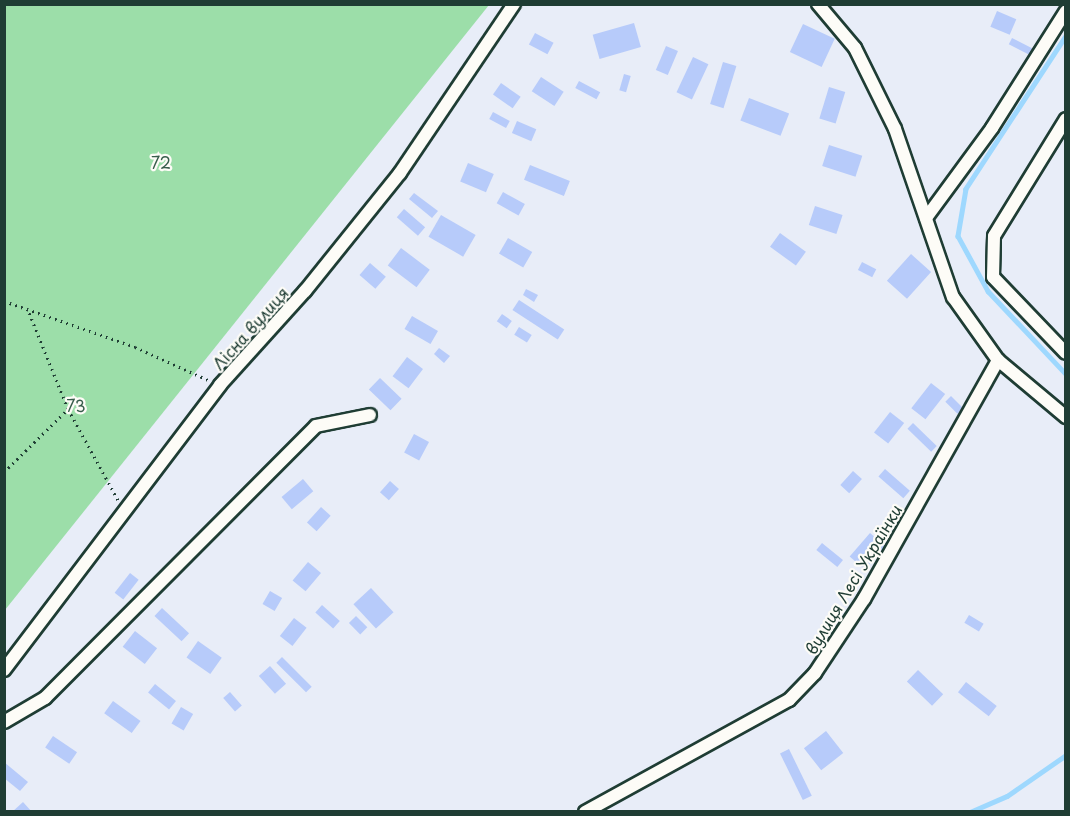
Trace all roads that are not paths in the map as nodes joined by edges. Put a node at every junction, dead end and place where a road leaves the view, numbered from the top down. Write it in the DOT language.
graph roads {
  1 [pos="514,4"];
  2 [pos="818,4"];
  3 [pos="1065,11"];
  4 [pos="1065,119"];
  5 [pos="926,218"];
  6 [pos="1065,353"];
  7 [pos="998,360"];
  8 [pos="370,415"];
  9 [pos="1065,417"];
  10 [pos="4,670"];
  11 [pos="4,722"];
  12 [pos="585,812"];
  1 -- 10 [label="street, Лісна вулиця"];
  2 -- 5 [label="street"];
  3 -- 5 [label="street"];
  4 -- 6 [label="street"];
  5 -- 7 [label="street"];
  7 -- 9 [label="street"];
  7 -- 12 [label="street, вулиця Лесі Українки"];
  8 -- 11 [label="street"];
}
